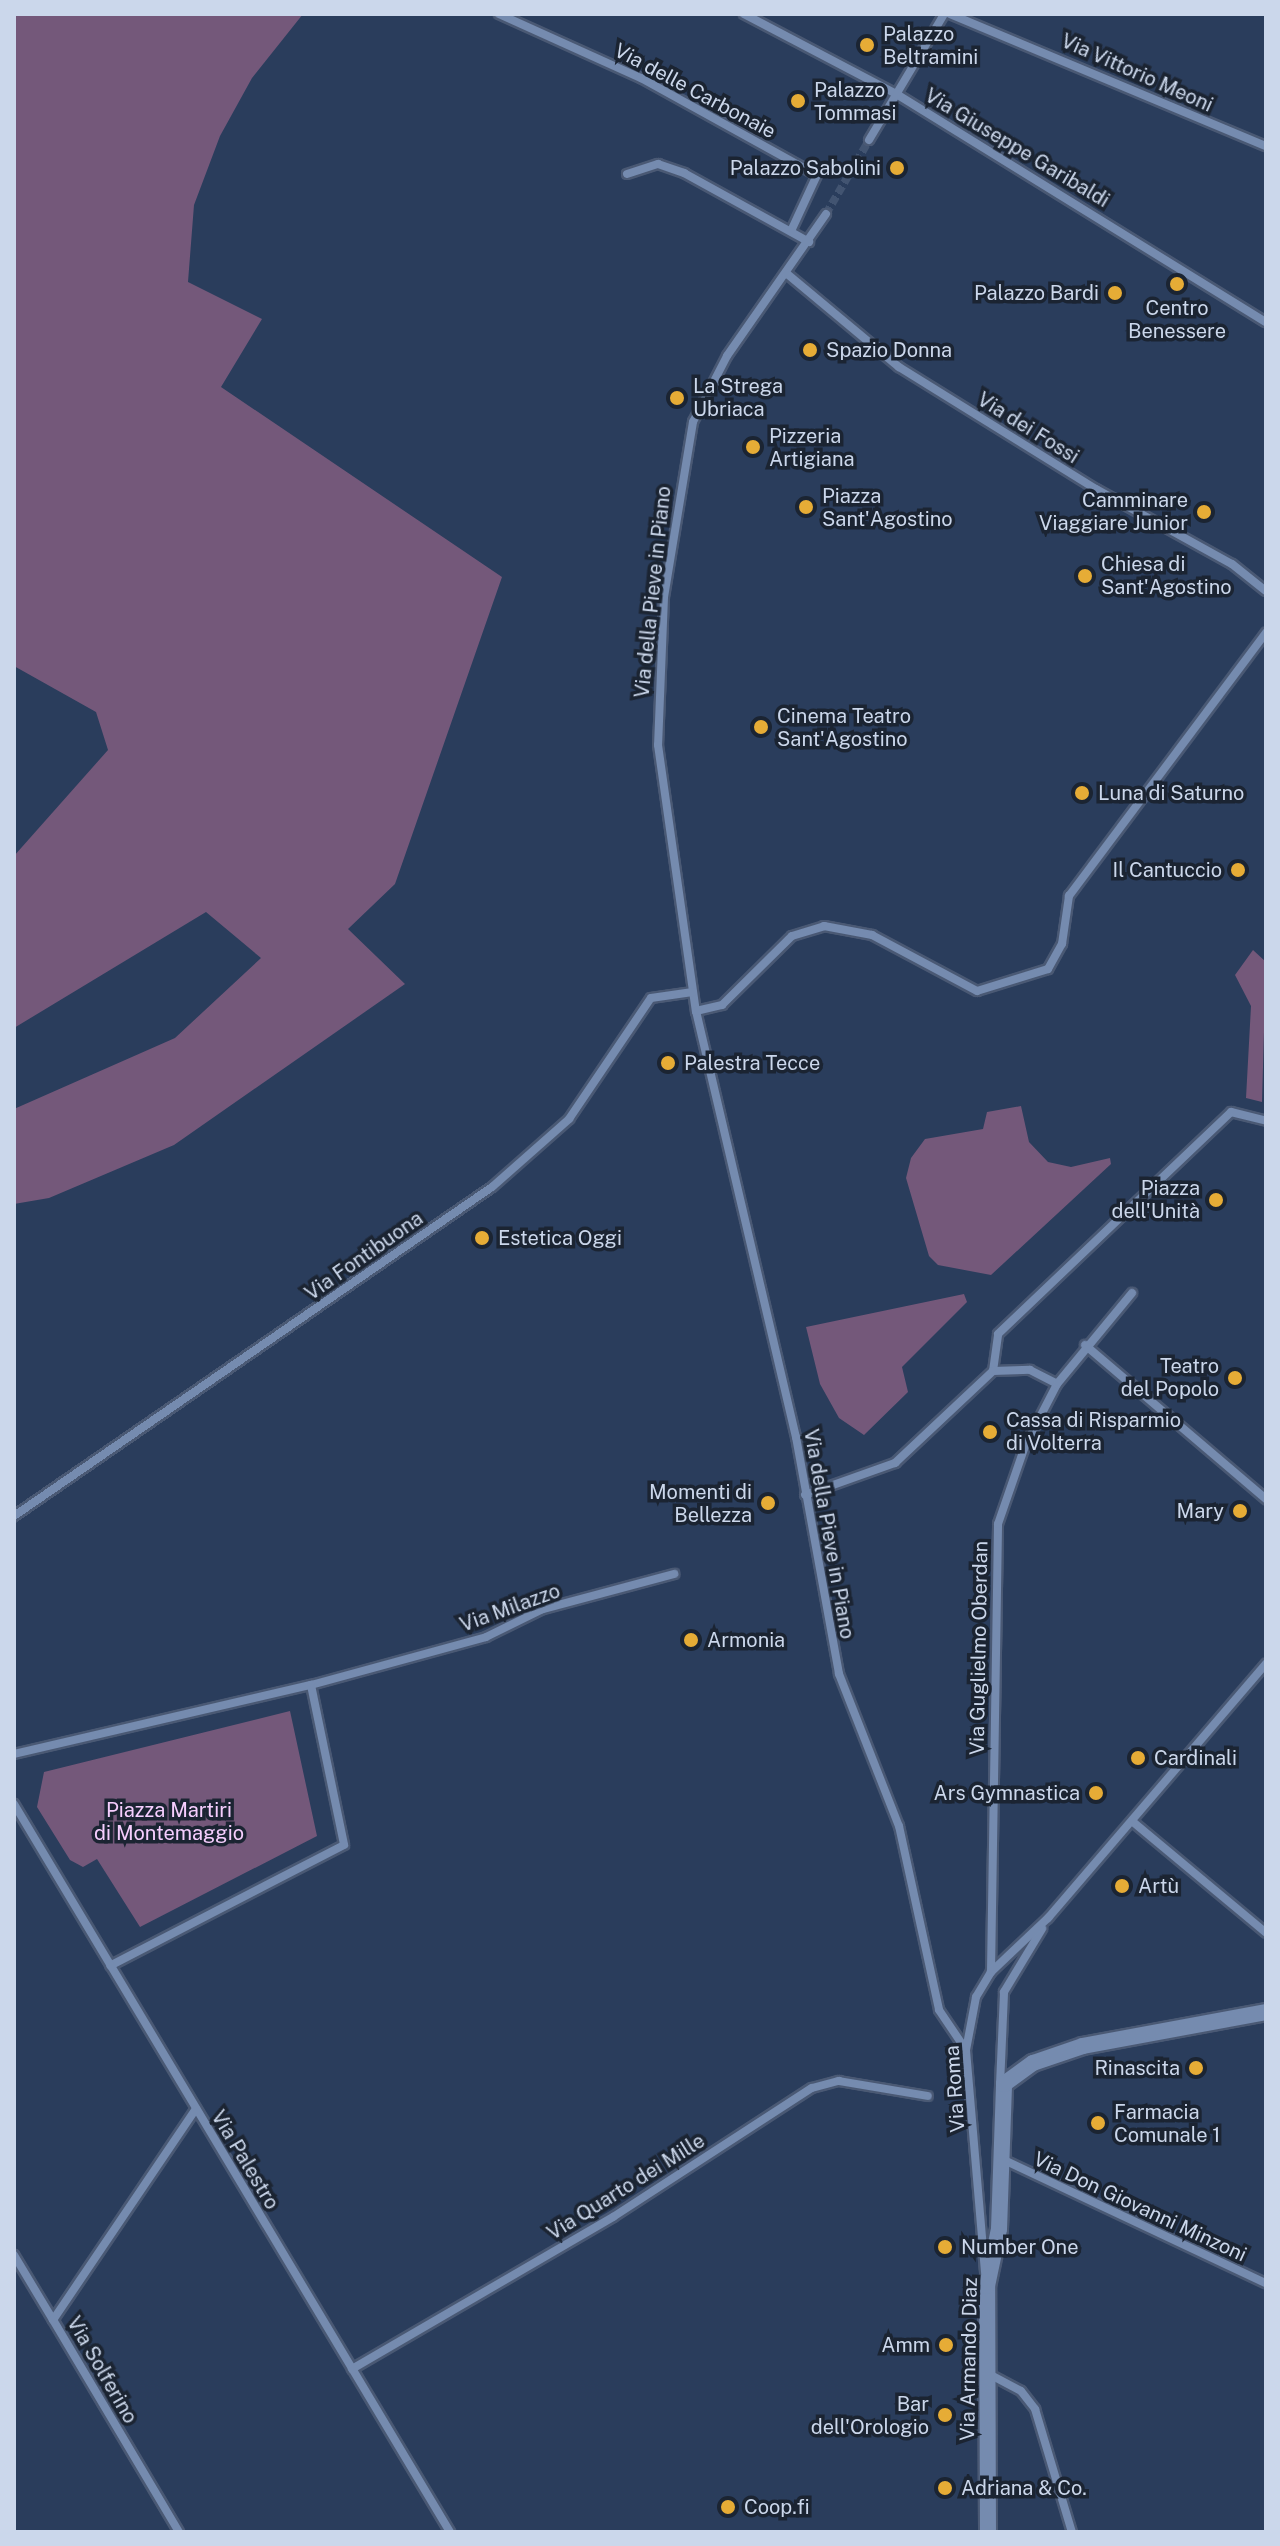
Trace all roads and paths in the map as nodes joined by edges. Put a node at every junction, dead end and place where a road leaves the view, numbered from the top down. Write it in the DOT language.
graph roads {
  1 [pos="499,14"];
  2 [pos="744,14"];
  3 [pos="947,14"];
  4 [pos="898,95"];
  5 [pos="869,140"];
  6 [pos="1266,146"];
  7 [pos="627,174"];
  8 [pos="826,214"];
  9 [pos="791,231"];
  10 [pos="809,242"];
  11 [pos="786,273"];
  12 [pos="1266,322"];
  13 [pos="1266,591"];
  14 [pos="1266,633"];
  15 [pos="693,992"];
  16 [pos="696,1011"];
  17 [pos="1266,1121"];
  18 [pos="1132,1293"];
  19 [pos="1085,1345"];
  20 [pos="993,1371"];
  21 [pos="1057,1384"];
  22 [pos="805,1495"];
  23 [pos="1266,1499"];
  24 [pos="14,1516"];
  25 [pos="674,1574"];
  26 [pos="1266,1664"];
  27 [pos="311,1685"];
  28 [pos="14,1754"];
  29 [pos="14,1804"];
  30 [pos="1133,1822"];
  31 [pos="1048,1918"];
  32 [pos="1266,1933"];
  33 [pos="110,1966"];
  34 [pos="991,1972"];
  35 [pos="1266,2012"];
  36 [pos="966,2050"];
  37 [pos="1000,2092"];
  38 [pos="928,2096"];
  39 [pos="196,2109"];
  40 [pos="1001,2159"];
  41 [pos="14,2255"];
  42 [pos="1266,2283"];
  43 [pos="987,2286"];
  44 [pos="53,2320"];
  45 [pos="352,2369"];
  46 [pos="987,2373"];
  47 [pos="179,2532"];
  48 [pos="450,2532"];
  49 [pos="988,2532"];
  50 [pos="1072,2532"];
  1 -- 9 [label="street, Via delle Carbonaie"];
  2 -- 4 [label="street, Via Giuseppe Garibaldi"];
  3 -- 4 [label="street"];
  3 -- 6 [label="street, Via Vittorio Meoni"];
  4 -- 5 [label="street"];
  4 -- 12 [label="street, Via Giuseppe Garibaldi"];
  7 -- 9 [label="street"];
  8 -- 10 [label="street, Via della Pieve in Piano"];
  9 -- 10 [label="street"];
  10 -- 11 [label="street, Via della Pieve in Piano"];
  11 -- 13 [label="street, Via dei Fossi"];
  11 -- 15 [label="street, Via della Pieve in Piano"];
  14 -- 16 [label="street"];
  15 -- 16 [label="street, Via della Pieve in Piano"];
  15 -- 24 [label="street, Via Fontibuona"];
  16 -- 22 [label="street, Via della Pieve in Piano"];
  17 -- 20 [label="street"];
  18 -- 19 [label="street, Via Guglielmo Oberdan"];
  19 -- 21 [label="street, Via Guglielmo Oberdan"];
  19 -- 23 [label="street"];
  20 -- 21 [label="street"];
  20 -- 22 [label="street"];
  21 -- 34 [label="street, Via Guglielmo Oberdan"];
  22 -- 36 [label="street, Via della Pieve in Piano"];
  25 -- 27 [label="street, Via Milazzo"];
  26 -- 30 [label="street, Via Roma"];
  27 -- 28 [label="street"];
  27 -- 33 [label="street"];
  29 -- 33 [label="street, Via Palestro"];
  30 -- 31 [label="street, Via Roma"];
  30 -- 32 [label="street"];
  31 -- 34 [label="street, Via Roma"];
  31 -- 37 [label="street, Via Roma"];
  33 -- 39 [label="street, Via Palestro"];
  34 -- 36 [label="street, Via Roma"];
  35 -- 37 [label="main road"];
  36 -- 43 [label="street, Via Roma"];
  37 -- 40 [label="main road, Via Armando Diaz"];
  38 -- 45 [label="street, Via Quarto dei Mille"];
  39 -- 44 [label="street, Via Solferino"];
  39 -- 45 [label="street, Via Palestro"];
  40 -- 42 [label="street, Via Don Giovanni Minzoni"];
  40 -- 43 [label="main road, Via Armando Diaz"];
  41 -- 44 [label="street"];
  43 -- 46 [label="main road, Via Armando Diaz"];
  44 -- 47 [label="street, Via Solferino"];
  45 -- 48 [label="street, Via Palestro"];
  46 -- 49 [label="main road, Via Armando Diaz"];
  46 -- 50 [label="street"];
}
